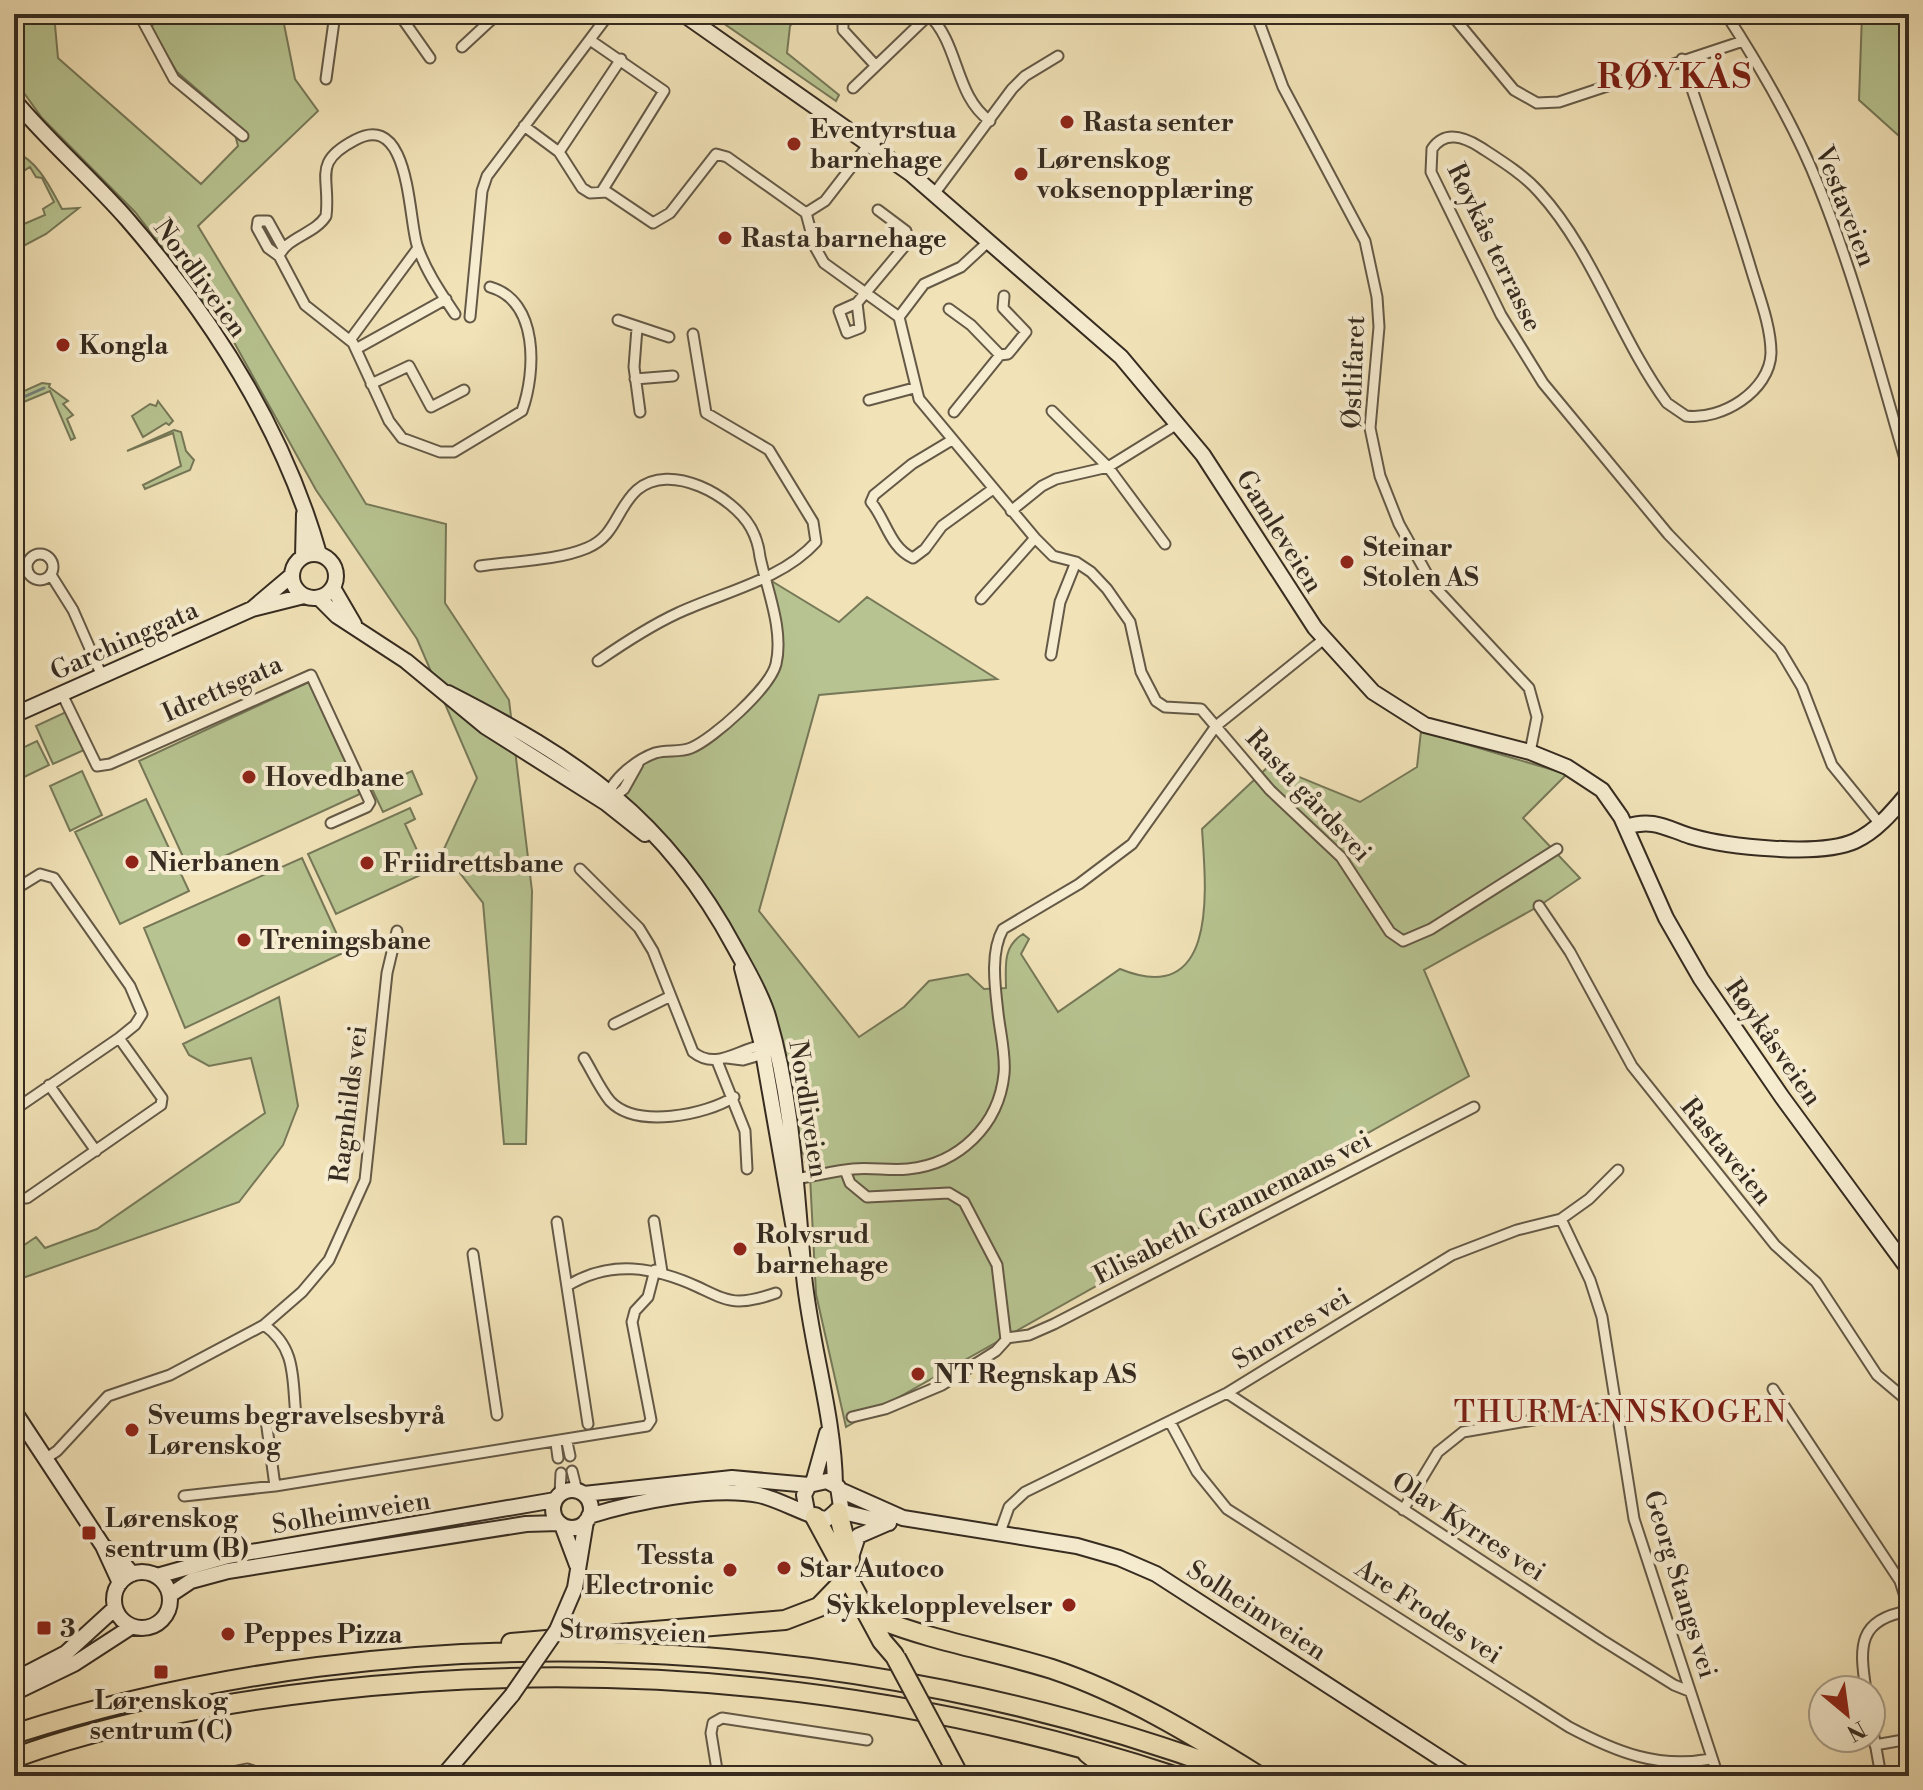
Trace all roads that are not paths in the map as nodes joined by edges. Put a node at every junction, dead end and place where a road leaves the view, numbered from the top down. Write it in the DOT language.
graph roads {
  1 [pos="139,14"];
  2 [pos="335,14"];
  3 [pos="399,14"];
  4 [pos="609,14"];
  5 [pos="683,14"];
  6 [pos="843,14"];
  7 [pos="929,14"];
  8 [pos="1256,14"];
  9 [pos="1451,14"];
  10 [pos="1726,14"];
  11 [pos="491,16"];
  12 [pos="590,40"];
  13 [pos="1743,41"];
  14 [pos="462,47"];
  15 [pos="1058,56"];
  16 [pos="430,58"];
  17 [pos="621,59"];
  18 [pos="1682,59"];
  19 [pos="876,66"];
  20 [pos="326,79"];
  21 [pos="853,88"];
  22 [pos="14,100"];
  23 [pos="990,121"];
  24 [pos="524,126"];
  25 [pos="243,136"];
  26 [pos="869,144"];
  27 [pos="559,152"];
  28 [pos="602,191"];
  29 [pos="934,194"];
  30 [pos="878,210"];
  31 [pos="806,213"];
  32 [pos="988,242"];
  33 [pos="418,248"];
  34 [pos="490,287"];
  35 [pos="866,293"];
  36 [pos="1004,296"];
  37 [pos="446,299"];
  38 [pos="857,303"];
  39 [pos="949,309"];
  40 [pos="455,314"];
  41 [pos="470,317"];
  42 [pos="899,317"];
  43 [pos="618,320"];
  44 [pos="637,328"];
  45 [pos="693,334"];
  46 [pos="669,337"];
  47 [pos="353,345"];
  48 [pos="1000,355"];
  49 [pos="673,376"];
  50 [pos="635,379"];
  51 [pos="371,384"];
  52 [pos="914,388"];
  53 [pos="464,390"];
  54 [pos="869,400"];
  55 [pos="1052,411"];
  56 [pos="640,412"];
  57 [pos="954,412"];
  58 [pos="1179,423"];
  59 [pos="949,437"];
  60 [pos="1108,467"];
  61 [pos="1909,473"];
  62 [pos="993,489"];
  63 [pos="1011,511"];
  64 [pos="304,514"];
  65 [pos="1035,538"];
  66 [pos="1165,544"];
  67 [pos="319,554"];
  68 [pos="303,557"];
  69 [pos="1076,562"];
  70 [pos="480,566"];
  71 [pos="51,575"];
  72 [pos="292,575"];
  73 [pos="765,577"];
  74 [pos="333,588"];
  75 [pos="304,596"];
  76 [pos="319,598"];
  77 [pos="981,599"];
  78 [pos="252,609"];
  79 [pos="354,624"];
  80 [pos="1324,639"];
  81 [pos="1051,655"];
  82 [pos="598,661"];
  83 [pos="102,676"];
  84 [pos="62,694"];
  85 [pos="14,715"];
  86 [pos="1216,726"];
  87 [pos="1530,752"];
  88 [pos="1909,792"];
  89 [pos="611,796"];
  90 [pos="331,823"];
  91 [pos="1880,824"];
  92 [pos="1626,827"];
  93 [pos="1557,849"];
  94 [pos="580,869"];
  95 [pos="14,890"];
  96 [pos="1539,906"];
  97 [pos="397,931"];
  98 [pos="669,997"];
  99 [pos="614,1024"];
  100 [pos="119,1038"];
  101 [pos="767,1049"];
  102 [pos="584,1058"];
  103 [pos="722,1060"];
  104 [pos="49,1085"];
  105 [pos="734,1097"];
  106 [pos="1474,1107"];
  107 [pos="14,1110"];
  108 [pos="96,1151"];
  109 [pos="747,1169"];
  110 [pos="845,1170"];
  111 [pos="1618,1170"];
  112 [pos="790,1180"];
  113 [pos="14,1193"];
  114 [pos="1561,1219"];
  115 [pos="654,1221"];
  116 [pos="557,1222"];
  117 [pos="473,1254"];
  118 [pos="1909,1270"];
  119 [pos="658,1271"];
  120 [pos="567,1286"];
  121 [pos="776,1293"];
  122 [pos="264,1325"];
  123 [pos="1006,1338"];
  124 [pos="1773,1389"];
  125 [pos="1227,1393"];
  126 [pos="1909,1402"];
  127 [pos="1615,1406"];
  128 [pos="14,1411"];
  129 [pos="497,1415"];
  130 [pos="852,1417"];
  131 [pos="1170,1422"];
  132 [pos="588,1424"];
  133 [pos="828,1429"];
  134 [pos="567,1442"];
  135 [pos="556,1443"];
  136 [pos="570,1456"];
  137 [pos="558,1458"];
  138 [pos="45,1459"];
  139 [pos="572,1471"];
  140 [pos="561,1473"];
  141 [pos="811,1484"];
  142 [pos="275,1486"];
  143 [pos="838,1488"];
  144 [pos="581,1493"];
  145 [pos="184,1496"];
  146 [pos="558,1497"];
  147 [pos="1403,1510"];
  148 [pos="839,1512"];
  149 [pos="811,1514"];
  150 [pos="587,1519"];
  151 [pos="888,1523"];
  152 [pos="561,1524"];
  153 [pos="999,1535"];
  154 [pos="849,1568"];
  155 [pos="579,1569"];
  156 [pos="157,1576"];
  157 [pos="126,1578"];
  158 [pos="170,1595"];
  159 [pos="114,1609"];
  160 [pos="1909,1610"];
  161 [pos="881,1620"];
  162 [pos="131,1627"];
  163 [pos="895,1657"];
  164 [pos="305,1670"];
  165 [pos="1863,1674"];
  166 [pos="14,1680"];
  167 [pos="1689,1691"];
  168 [pos="14,1693"];
  169 [pos="14,1734"];
  170 [pos="1909,1739"];
  171 [pos="867,1740"];
  172 [pos="1887,1743"];
  173 [pos="1078,1747"];
  174 [pos="1877,1754"];
  175 [pos="14,1758"];
  176 [pos="1711,1759"];
  177 [pos="212,1776"];
  178 [pos="269,1776"];
  179 [pos="443,1776"];
  180 [pos="718,1776"];
  181 [pos="959,1776"];
  182 [pos="1116,1776"];
  183 [pos="1174,1776"];
  184 [pos="1244,1776"];
  185 [pos="1259,1776"];
  186 [pos="1468,1776"];
  187 [pos="1718,1776"];
  188 [pos="1881,1776"];
  1 -- 25 [label="street"];
  2 -- 20 [label="street"];
  3 -- 16 [label="street"];
  4 -- 12 [label="street"];
  5 -- 26 [label="main road, Gamleveien"];
  6 -- 19 [label="street"];
  7 -- 19 [label="street"];
  7 -- 23 [label="street"];
  8 -- 87 [label="street, Østlifaret"];
  9 -- 18 [label="street"];
  10 -- 13 [label="street, Vestaveien"];
  11 -- 14 [label="street"];
  12 -- 17 [label="street"];
  12 -- 24 [label="street"];
  13 -- 18 [label="street"];
  13 -- 61 [label="street, Vestaveien"];
  15 -- 23 [label="street"];
  17 -- 27 [label="street"];
  17 -- 28 [label="street"];
  18 -- 91 [label="street, Røykås terrasse"];
  19 -- 21 [label="street"];
  22 -- 64 [label="main road, Nordliveien"];
  23 -- 29 [label="street"];
  24 -- 27 [label="street"];
  24 -- 41 [label="street"];
  26 -- 29 [label="main road, Gamleveien"];
  26 -- 31 [label="street"];
  27 -- 28 [label="street"];
  28 -- 31 [label="street"];
  29 -- 32 [label="main road, Gamleveien"];
  30 -- 35 [label="street"];
  31 -- 35 [label="street"];
  32 -- 42 [label="street"];
  32 -- 58 [label="main road, Gamleveien"];
  33 -- 37 [label="street"];
  33 -- 47 [label="street"];
  33 -- 47 [label="street"];
  34 -- 51 [label="street"];
  35 -- 38 [label="street"];
  35 -- 42 [label="street"];
  36 -- 48 [label="street"];
  37 -- 40 [label="street"];
  37 -- 47 [label="street"];
  39 -- 48 [label="street"];
  42 -- 52 [label="street"];
  43 -- 44 [label="street"];
  44 -- 46 [label="street"];
  44 -- 50 [label="street"];
  45 -- 73 [label="street"];
  47 -- 51 [label="street"];
  48 -- 57 [label="street"];
  49 -- 50 [label="street"];
  50 -- 56 [label="street"];
  51 -- 53 [label="street"];
  52 -- 54 [label="street"];
  52 -- 59 [label="street"];
  55 -- 60 [label="street"];
  58 -- 60 [label="street"];
  58 -- 80 [label="main road, Gamleveien"];
  59 -- 62 [label="street"];
  59 -- 62 [label="street"];
  60 -- 63 [label="street"];
  60 -- 66 [label="street"];
  62 -- 63 [label="street"];
  63 -- 65 [label="street"];
  64 -- 67 [label="main road, Nordliveien"];
  64 -- 68 [label="main road, Nordliveien"];
  65 -- 69 [label="street"];
  65 -- 77 [label="street"];
  67 -- 68 [label="main road"];
  67 -- 74 [label="main road"];
  68 -- 72 [label="main road"];
  69 -- 81 [label="street"];
  69 -- 86 [label="street"];
  70 -- 73 [label="street"];
  71 -- 83 [label="street"];
  72 -- 75 [label="main road"];
  72 -- 78 [label="main road, Garchinggata"];
  73 -- 82 [label="street"];
  73 -- 89 [label="street"];
  74 -- 76 [label="main road"];
  74 -- 79 [label="main road, Nordliveien"];
  75 -- 76 [label="main road"];
  75 -- 78 [label="main road, Garchinggata"];
  76 -- 79 [label="main road, Nordliveien"];
  78 -- 83 [label="main road, Garchinggata"];
  79 -- 89 [label="main road, Nordliveien"];
  80 -- 86 [label="street"];
  80 -- 87 [label="main road, Gamleveien"];
  83 -- 84 [label="main road, Garchinggata"];
  84 -- 85 [label="main road, Garchinggata"];
  84 -- 90 [label="street, Idrettsgata"];
  86 -- 93 [label="street, Rasta gårdsvei"];
  86 -- 110 [label="street"];
  87 -- 92 [label="main road, Gamleveien"];
  88 -- 91 [label="main road"];
  89 -- 101 [label="main road, Nordliveien"];
  91 -- 92 [label="main road"];
  92 -- 118 [label="main road, Røykåsveien"];
  94 -- 98 [label="street"];
  95 -- 100 [label="street"];
  96 -- 126 [label="street, Rastaveien"];
  97 -- 122 [label="street, Ragnhilds vei"];
  98 -- 99 [label="street"];
  98 -- 103 [label="street"];
  100 -- 104 [label="street"];
  100 -- 108 [label="street"];
  101 -- 103 [label="street"];
  101 -- 112 [label="main road, Nordliveien"];
  102 -- 105 [label="street"];
  103 -- 105 [label="street"];
  104 -- 107 [label="street"];
  104 -- 108 [label="street"];
  105 -- 109 [label="street"];
  106 -- 123 [label="street, Elisabeth Grannemans vei"];
  108 -- 113 [label="street"];
  110 -- 112 [label="street"];
  110 -- 123 [label="street"];
  111 -- 114 [label="street, Snorres vei"];
  112 -- 133 [label="main road, Nordliveien"];
  114 -- 125 [label="street, Snorres vei"];
  114 -- 127 [label="street, Georg Stangs vei"];
  115 -- 119 [label="street"];
  116 -- 120 [label="street"];
  117 -- 129 [label="street"];
  119 -- 120 [label="street"];
  119 -- 121 [label="street"];
  119 -- 134 [label="street"];
  120 -- 132 [label="street"];
  122 -- 138 [label="street, Ragnhilds vei"];
  122 -- 142 [label="street"];
  123 -- 130 [label="street, Elisabeth Grannemans vei"];
  124 -- 160 [label="street"];
  125 -- 131 [label="street, Snorres vei"];
  125 -- 147 [label="street, Olav Kyrres vei"];
  127 -- 147 [label="street"];
  127 -- 167 [label="street, Georg Stangs vei"];
  128 -- 138 [label="main road"];
  131 -- 153 [label="street, Snorres vei"];
  131 -- 176 [label="street, Are Frodes vei"];
  133 -- 141 [label="main road, Nordliveien"];
  133 -- 143 [label="main road, Nordliveien"];
  134 -- 135 [label="street"];
  134 -- 136 [label="street"];
  135 -- 137 [label="street"];
  135 -- 142 [label="street"];
  138 -- 157 [label="main road"];
  139 -- 144 [label="street"];
  140 -- 146 [label="street"];
  141 -- 143 [label="main road"];
  141 -- 144 [label="main road"];
  141 -- 149 [label="main road, Nordliveien"];
  142 -- 145 [label="street"];
  143 -- 148 [label="main road, Nordliveien"];
  143 -- 153 [label="main road, Solheimveien"];
  144 -- 146 [label="main road"];
  144 -- 150 [label="main road"];
  146 -- 152 [label="main road"];
  146 -- 156 [label="main road, Solheimveien"];
  147 -- 167 [label="street, Olav Kyrres vei"];
  148 -- 149 [label="main road"];
  148 -- 151 [label="main road, Solheimveien"];
  148 -- 154 [label="highway"];
  149 -- 150 [label="main road"];
  149 -- 154 [label="highway"];
  150 -- 152 [label="main road"];
  150 -- 155 [label="main road"];
  151 -- 153 [label="main road, Solheimveien"];
  151 -- 154 [label="main road"];
  152 -- 155 [label="main road"];
  152 -- 158 [label="main road, Solheimveien"];
  153 -- 186 [label="main road, Solheimveien"];
  154 -- 161 [label="highway"];
  154 -- 163 [label="highway"];
  154 -- 164 [label="highway"];
  155 -- 179 [label="main road, bridge"];
  156 -- 157 [label="main road"];
  156 -- 158 [label="main road"];
  157 -- 159 [label="main road"];
  158 -- 162 [label="main road"];
  159 -- 162 [label="main road"];
  159 -- 166 [label="main road"];
  160 -- 165 [label="street"];
  161 -- 163 [label="highway"];
  161 -- 185 [label="highway"];
  162 -- 168 [label="main road"];
  163 -- 181 [label="highway, bridge"];
  164 -- 169 [label="highway, Strømsveien"];
  164 -- 184 [label="highway, Strømsveien"];
  167 -- 176 [label="street, Georg Stangs vei"];
  170 -- 172 [label="street"];
  171 -- 180 [label="street"];
  173 -- 175 [label="highway, Strømsveien"];
  173 -- 182 [label="highway"];
  173 -- 183 [label="highway, Strømsveien"];
  174 -- 188 [label="street"];
  176 -- 187 [label="street, Georg Stangs vei"];
  177 -- 178 [label="street"];
}
